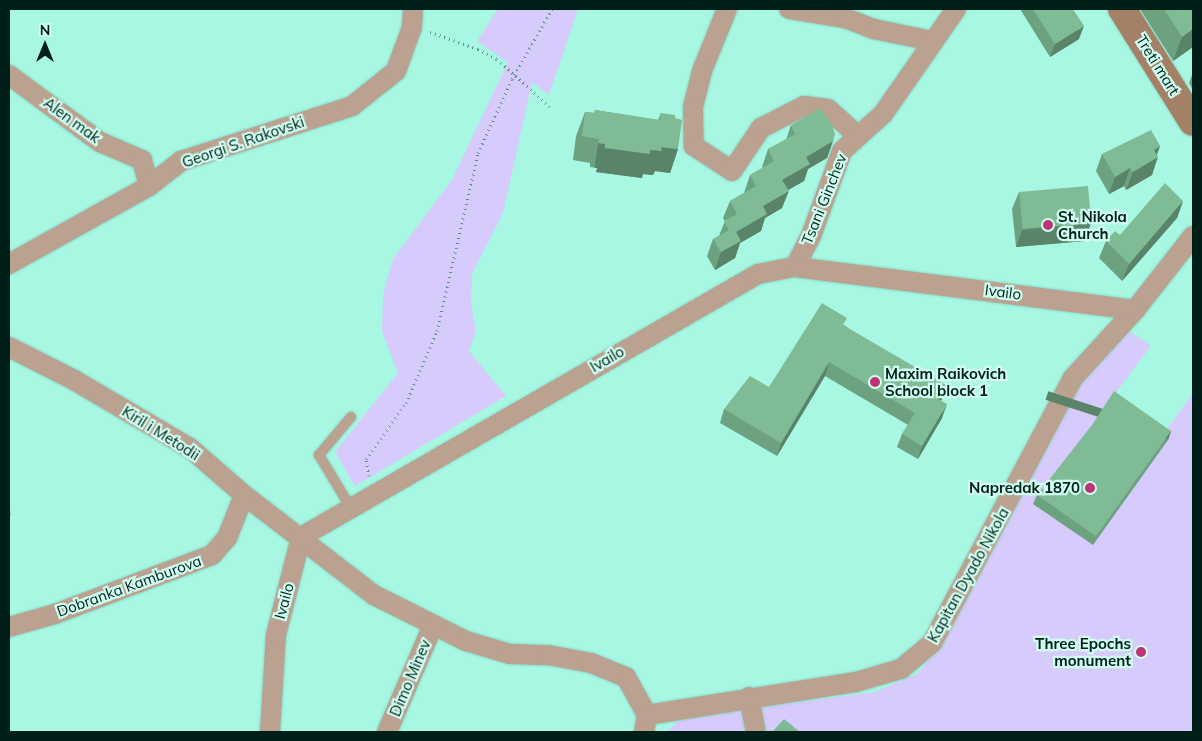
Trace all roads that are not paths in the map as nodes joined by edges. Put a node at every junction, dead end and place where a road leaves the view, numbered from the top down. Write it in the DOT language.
graph roads {
  1 [pos="727,9"];
  2 [pos="789,9"];
  3 [pos="956,9"];
  4 [pos="1122,9"];
  5 [pos="412,18"];
  6 [pos="932,40"];
  7 [pos="9,75"];
  8 [pos="1193,122"];
  9 [pos="858,136"];
  10 [pos="149,186"];
  11 [pos="1193,236"];
  12 [pos="9,264"];
  13 [pos="795,267"];
  14 [pos="1135,310"];
  15 [pos="9,347"];
  16 [pos="351,417"];
  17 [pos="244,495"];
  18 [pos="352,508"];
  19 [pos="301,537"];
  20 [pos="433,624"];
  21 [pos="9,627"];
  22 [pos="749,697"];
  23 [pos="645,724"];
  24 [pos="270,732"];
  25 [pos="387,732"];
  26 [pos="756,732"];
  1 -- 9 [label="street"];
  2 -- 6 [label="street"];
  3 -- 6 [label="street, Tsani Ginchev"];
  4 -- 8 [label="street, Treti mart"];
  5 -- 10 [label="street, Georgi S. Rakovski"];
  6 -- 9 [label="street, Tsani Ginchev"];
  7 -- 10 [label="street, Alen mak"];
  9 -- 13 [label="street, Tsani Ginchev"];
  10 -- 12 [label="street, Georgi S. Rakovski"];
  11 -- 14 [label="street, Kapitan Dyado Nikola"];
  13 -- 14 [label="street, Ivailo"];
  13 -- 18 [label="street, Ivailo"];
  14 -- 22 [label="street, Kapitan Dyado Nikola"];
  15 -- 17 [label="street, Kiril i Metodii"];
  16 -- 18 [label="lane"];
  17 -- 19 [label="street, Kiril i Metodii"];
  17 -- 21 [label="street, Dobranka Kamburova"];
  18 -- 19 [label="street, Ivailo"];
  19 -- 20 [label="street, Kapitan Dyado Nikola"];
  19 -- 24 [label="street, Ivailo"];
  20 -- 23 [label="street, Kapitan Dyado Nikola"];
  20 -- 25 [label="street, Dimo Minev"];
  22 -- 23 [label="street, Kapitan Dyado Nikola"];
  22 -- 26 [label="street"];
}
